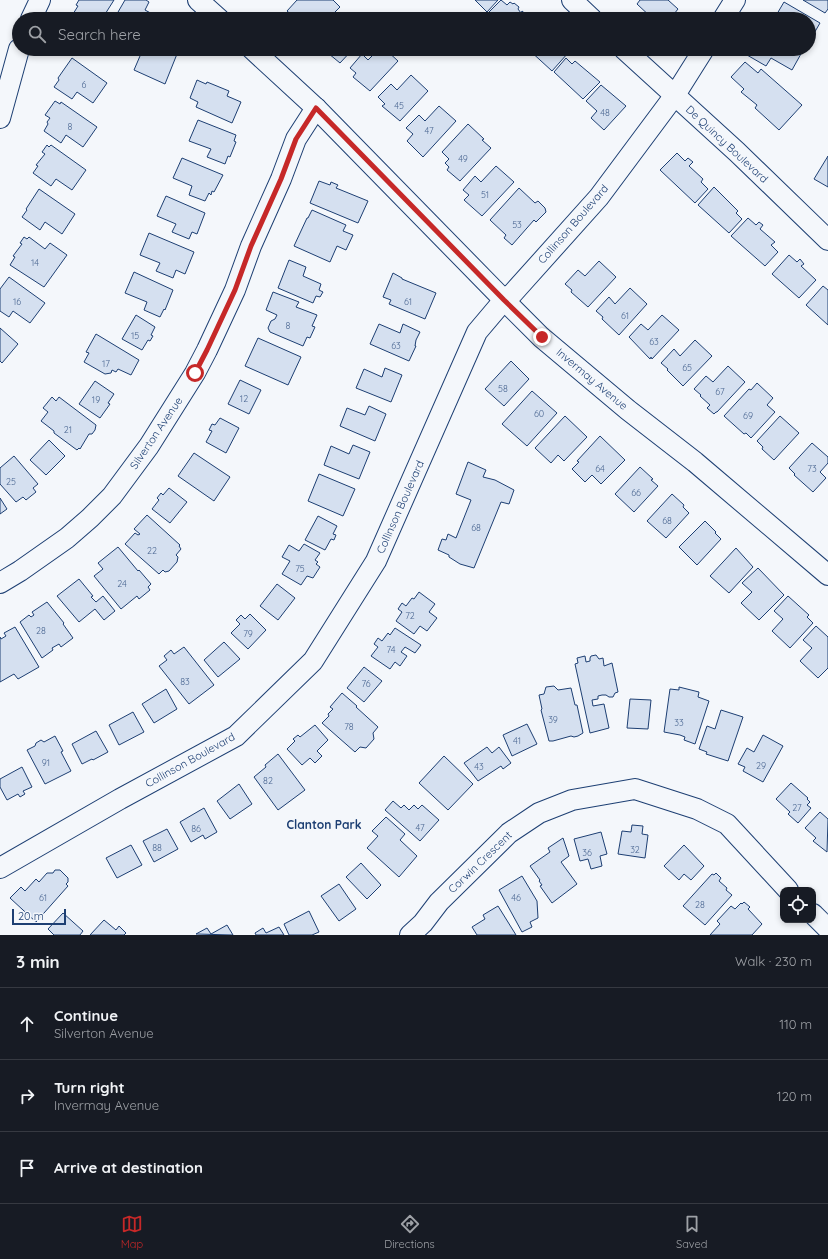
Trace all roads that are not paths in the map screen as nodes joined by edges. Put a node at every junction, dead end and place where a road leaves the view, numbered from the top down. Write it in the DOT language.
graph roads {
  1 [pos="40,0"];
  2 [pos="198,0"];
  3 [pos="572,0"];
  4 [pos="735,0"];
  5 [pos="34,12"];
  6 [pos="211,12"];
  7 [pos="585,12"];
  8 [pos="727,12"];
  9 [pos="17,56"];
  10 [pos="260,56"];
  11 [pos="632,56"];
  12 [pos="700,56"];
  13 [pos="675,95"];
  14 [pos="316,108"];
  15 [pos="0,118"];
  16 [pos="828,240"];
  17 [pos="504,300"];
  18 [pos="828,575"];
  19 [pos="0,583"];
  20 [pos="0,868"];
  21 [pos="785,887"];
  22 [pos="816,917"];
  23 [pos="828,929"];
  24 [pos="410,935"];
  1 -- 5 [label="street"];
  2 -- 6 [label="street"];
  3 -- 7 [label="street"];
  4 -- 8 [label="street"];
  9 -- 15 [label="street"];
  10 -- 14 [label="street, Invermay Avenue"];
  11 -- 13 [label="street, De Quincy Boulevard"];
  12 -- 13 [label="street, Collinson Boulevard"];
  13 -- 16 [label="street, De Quincy Boulevard"];
  13 -- 17 [label="street, Collinson Boulevard"];
  14 -- 17 [label="street, Invermay Avenue"];
  14 -- 19 [label="street, Silverton Avenue"];
  17 -- 18 [label="street, Invermay Avenue"];
  17 -- 20 [label="street, Collinson Boulevard"];
  21 -- 24 [label="street, Corwin Crescent"];
  22 -- 23 [label="street"];
}
